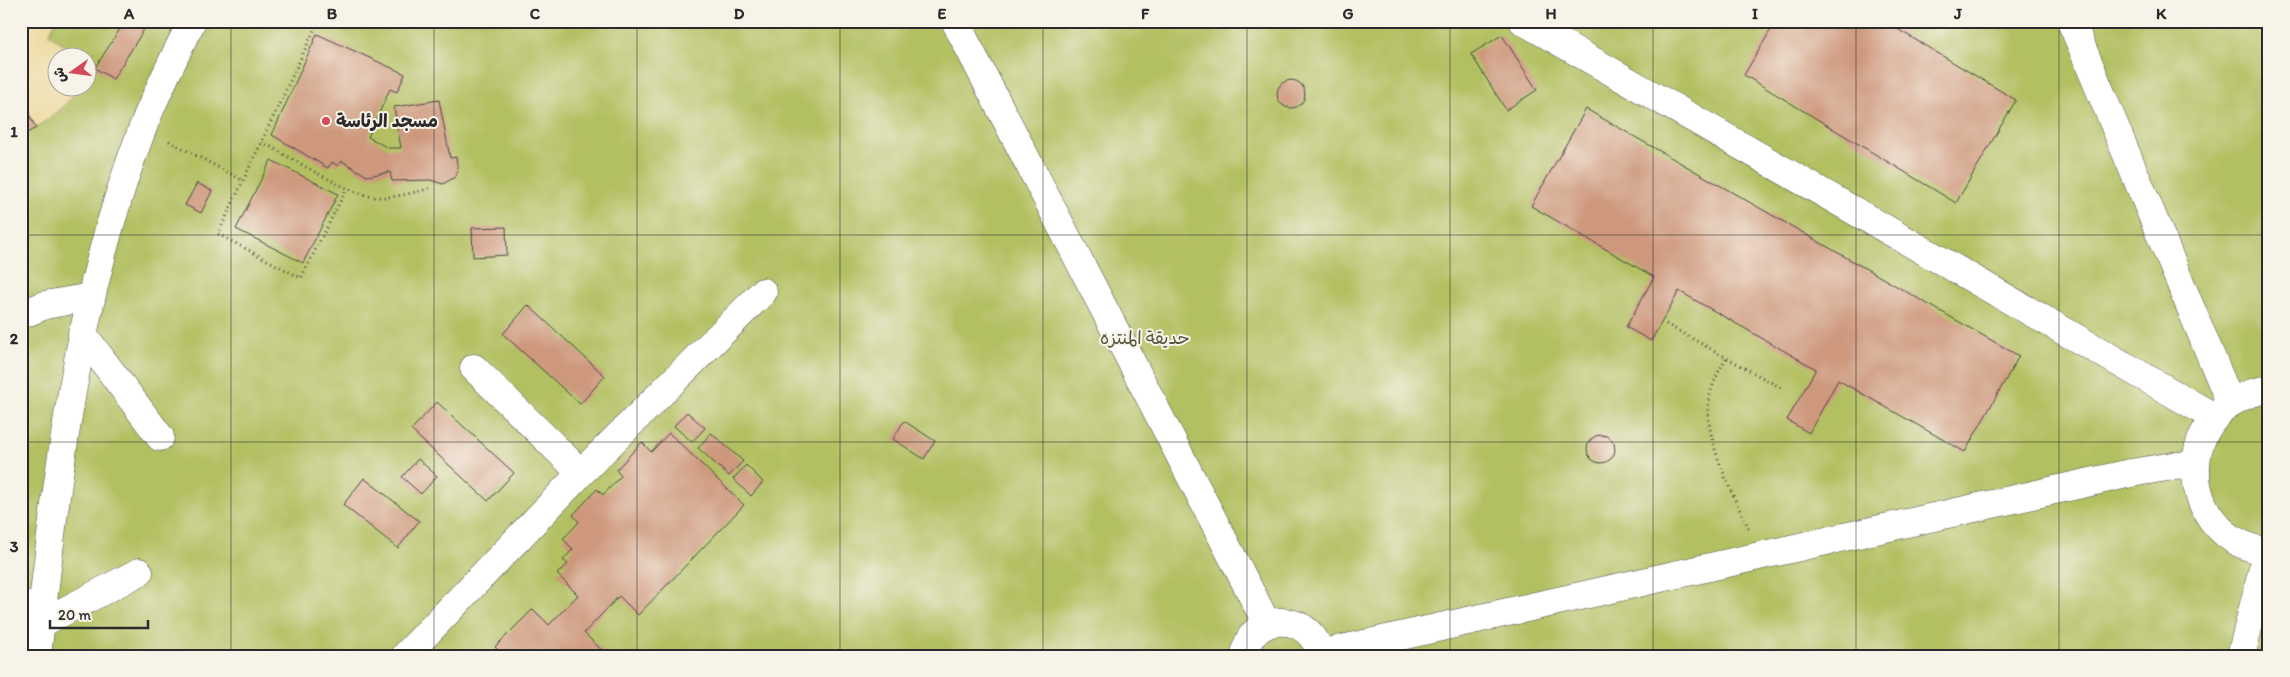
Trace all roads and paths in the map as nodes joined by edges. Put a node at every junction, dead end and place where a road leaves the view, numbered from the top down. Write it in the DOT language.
graph roads {
  1 [pos="192,21"];
  2 [pos="955,21"];
  3 [pos="1523,21"];
  4 [pos="2071,21"];
  5 [pos="316,26"];
  6 [pos="143,127"];
  7 [pos="262,142"];
  8 [pos="244,180"];
  9 [pos="347,188"];
  10 [pos="432,188"];
  11 [pos="764,292"];
  12 [pos="91,297"];
  13 [pos="21,315"];
  14 [pos="1666,324"];
  15 [pos="82,333"];
  16 [pos="1726,358"];
  17 [pos="474,368"];
  18 [pos="1783,389"];
  19 [pos="2269,389"];
  20 [pos="2222,409"];
  21 [pos="160,437"];
  22 [pos="2195,465"];
  23 [pos="581,473"];
  24 [pos="2268,552"];
  25 [pos="1766,554"];
  26 [pos="139,572"];
  27 [pos="21,603"];
  28 [pos="40,624"];
  29 [pos="1267,624"];
  30 [pos="1320,655"];
  31 [pos="37,656"];
  32 [pos="405,656"];
  33 [pos="1245,656"];
  34 [pos="2241,656"];
  1 -- 6 [label="lane"];
  2 -- 29 [label="lane"];
  3 -- 20 [label="lane"];
  4 -- 20 [label="lane"];
  5 -- 7 [label="path"];
  6 -- 8 [label="path"];
  6 -- 12 [label="lane"];
  7 -- 8 [label="path"];
  7 -- 9 [label="path"];
  8 -- 9 [label="path"];
  9 -- 10 [label="path"];
  11 -- 23 [label="lane"];
  12 -- 13 [label="lane"];
  12 -- 15 [label="lane"];
  14 -- 16 [label="path"];
  15 -- 21 [label="lane"];
  15 -- 28 [label="lane"];
  16 -- 18 [label="path"];
  16 -- 25 [label="path"];
  17 -- 23 [label="lane"];
  19 -- 20 [label="lane"];
  20 -- 22 [label="lane"];
  22 -- 24 [label="lane"];
  22 -- 25 [label="lane"];
  23 -- 32 [label="lane"];
  24 -- 34 [label="lane"];
  25 -- 30 [label="lane"];
  26 -- 28 [label="lane"];
  27 -- 28 [label="lane"];
  28 -- 31 [label="lane"];
  29 -- 30 [label="lane"];
  29 -- 33 [label="lane"];
}
